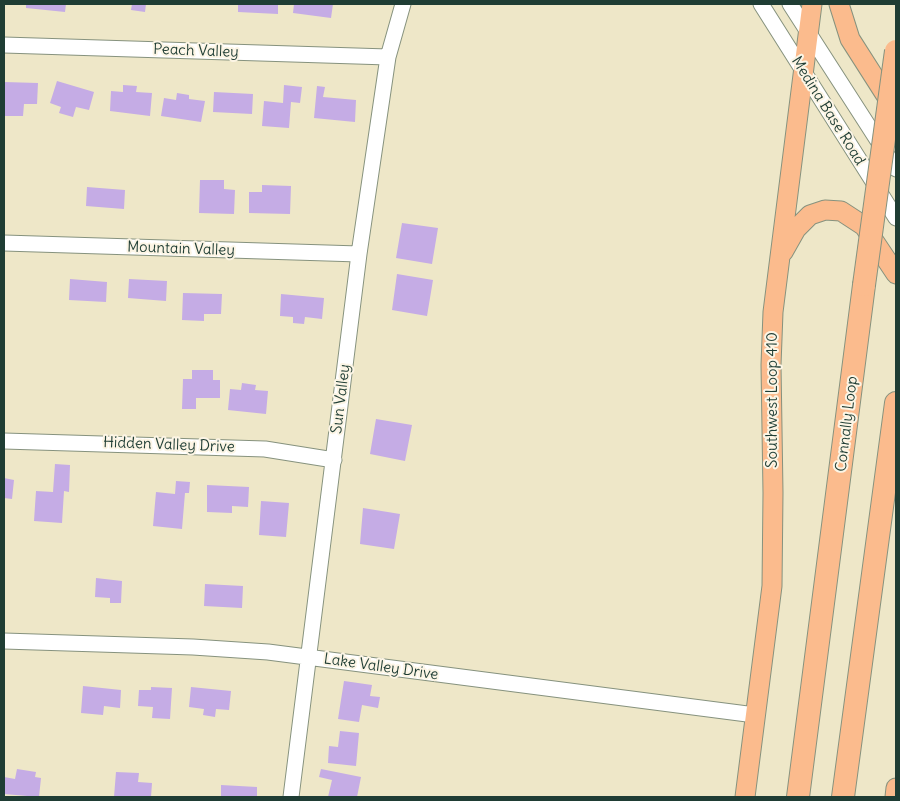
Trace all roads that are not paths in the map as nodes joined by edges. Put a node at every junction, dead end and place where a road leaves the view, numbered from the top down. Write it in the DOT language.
graph roads {
  1 [pos="403,4"];
  2 [pos="761,4"];
  3 [pos="790,4"];
  4 [pos="812,4"];
  5 [pos="839,4"];
  6 [pos="808,32"];
  7 [pos="4,45"];
  8 [pos="896,51"];
  9 [pos="388,57"];
  10 [pos="803,72"];
  11 [pos="896,112"];
  12 [pos="896,169"];
  13 [pos="896,218"];
  14 [pos="4,243"];
  15 [pos="359,254"];
  16 [pos="778,264"];
  17 [pos="896,274"];
  18 [pos="896,402"];
  19 [pos="4,441"];
  20 [pos="334,460"];
  21 [pos="4,641"];
  22 [pos="310,657"];
  23 [pos="756,715"];
  24 [pos="896,788"];
  25 [pos="291,797"];
  26 [pos="745,797"];
  27 [pos="798,797"];
  28 [pos="843,797"];
  29 [pos="895,797"];
  1 -- 9 [label="street, Sun Valley"];
  2 -- 10 [label="street, Medina Base Road"];
  3 -- 6 [label="street, Medina Base Road"];
  4 -- 6 [label="main road, Southwest Loop 410"];
  5 -- 11 [label="main road"];
  6 -- 10 [label="main road, Southwest Loop 410"];
  6 -- 12 [label="street, Medina Base Road"];
  7 -- 9 [label="street, Peach Valley"];
  8 -- 27 [label="highway, Connally Loop, bridge"];
  9 -- 15 [label="street, Sun Valley"];
  10 -- 13 [label="street, Medina Base Road"];
  10 -- 16 [label="main road, Southwest Loop 410"];
  14 -- 15 [label="street, Mountain Valley"];
  15 -- 20 [label="street, Sun Valley"];
  16 -- 17 [label="main road"];
  16 -- 23 [label="main road, Southwest Loop 410"];
  18 -- 28 [label="highway"];
  19 -- 20 [label="street, Hidden Valley Drive"];
  20 -- 22 [label="street, Sun Valley"];
  21 -- 22 [label="street, Lake Valley Drive"];
  22 -- 23 [label="street, Lake Valley Drive"];
  22 -- 25 [label="street, Sun Valley"];
  23 -- 26 [label="main road, Southwest Loop 410"];
  24 -- 29 [label="main road"];
}
